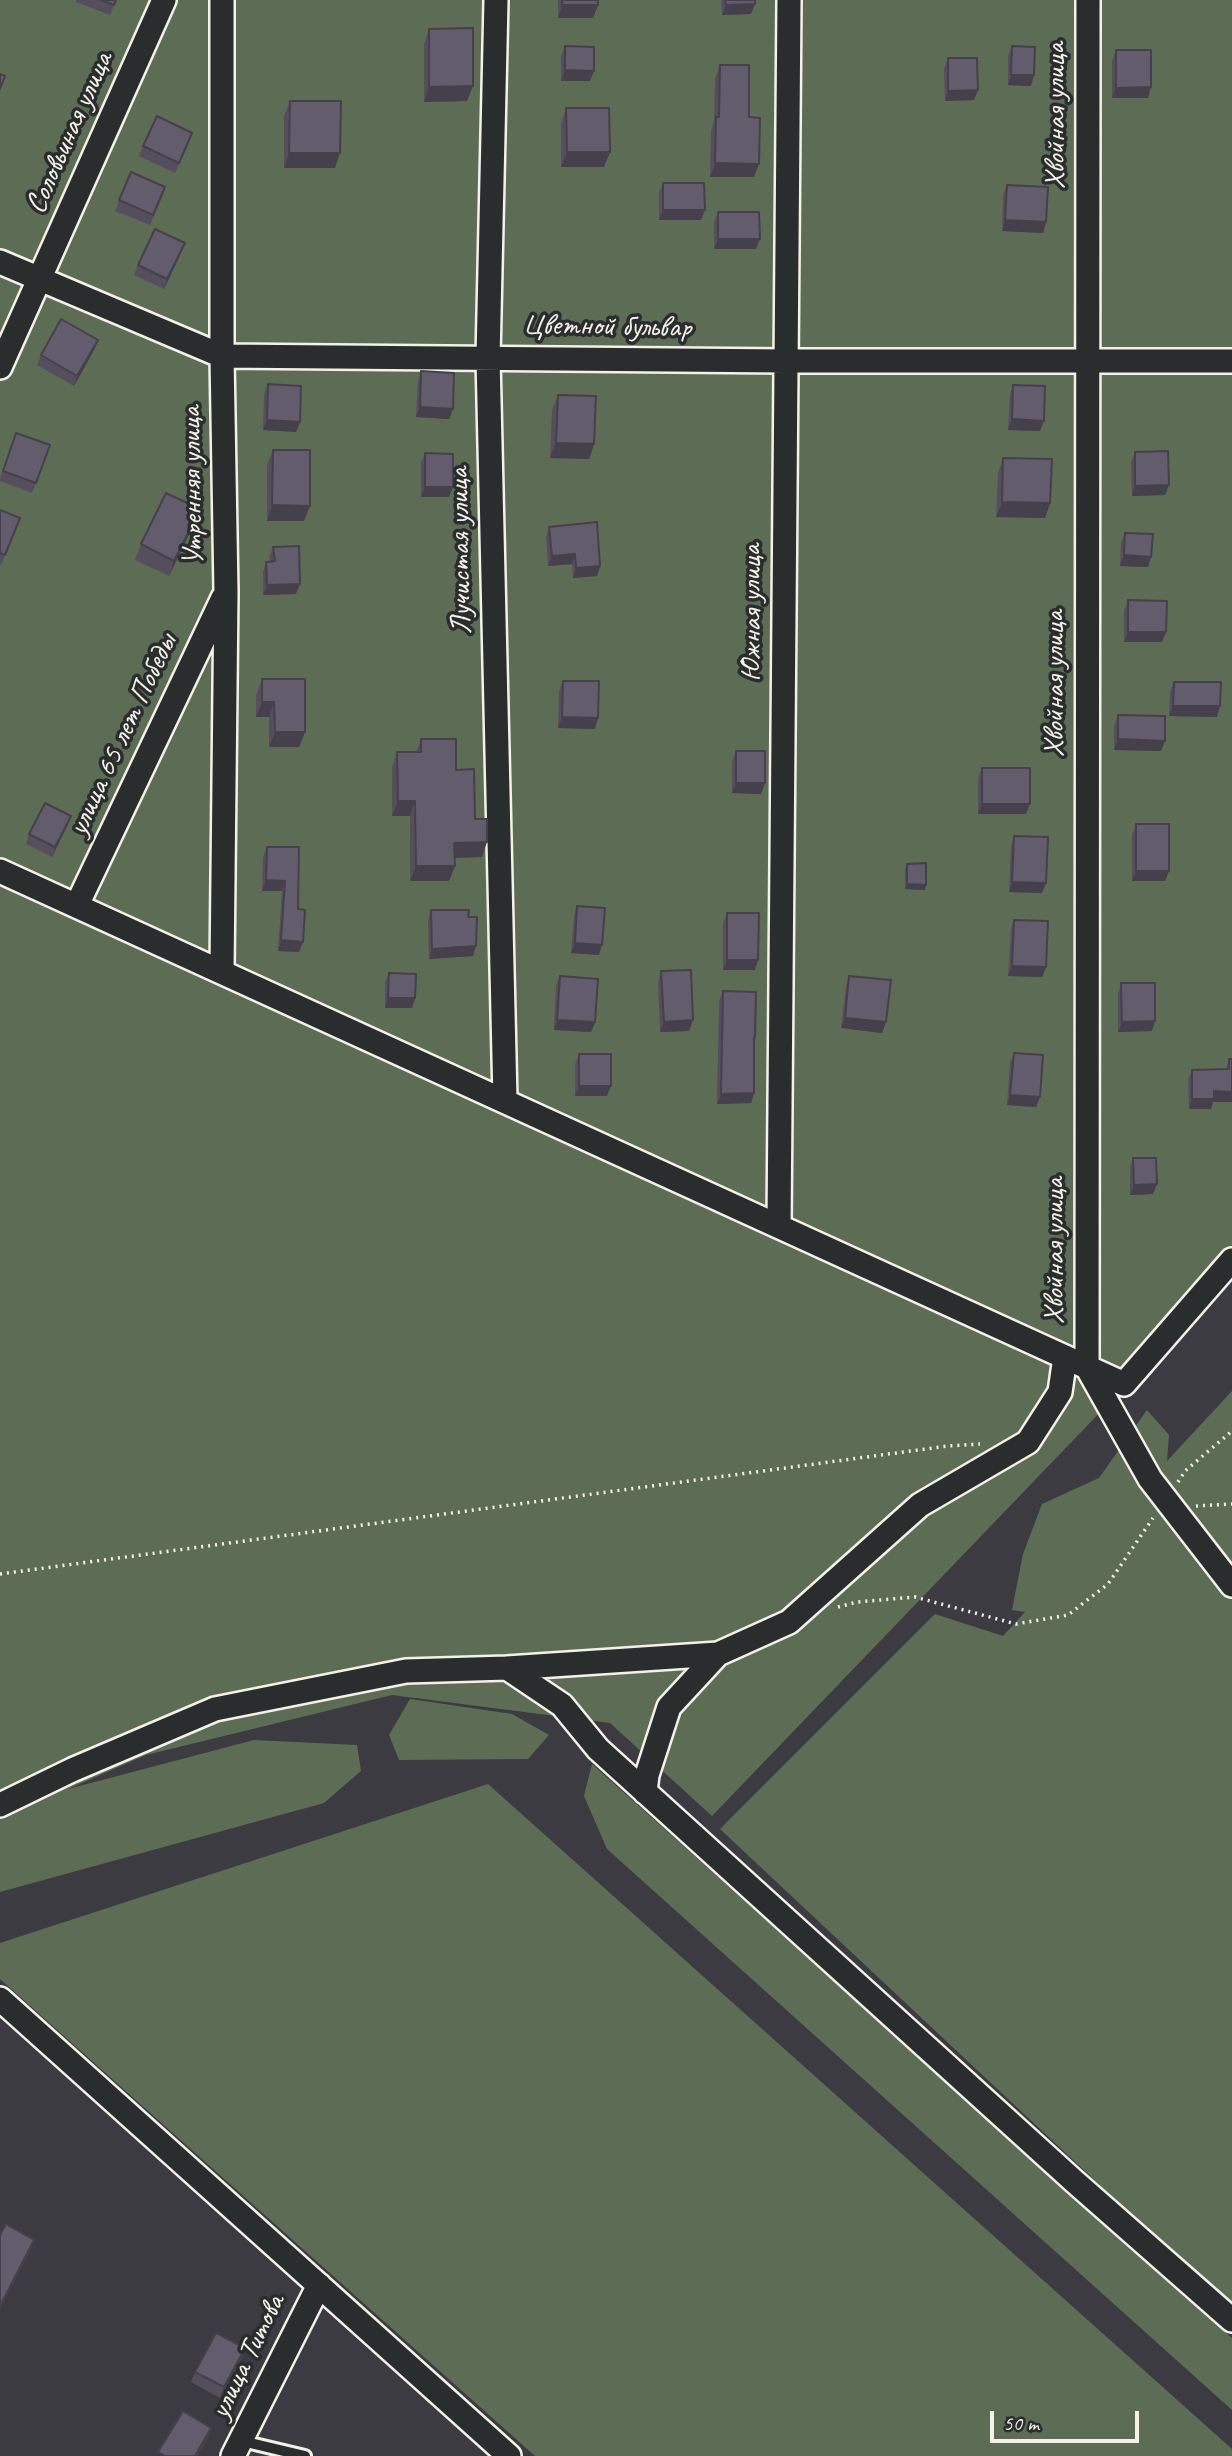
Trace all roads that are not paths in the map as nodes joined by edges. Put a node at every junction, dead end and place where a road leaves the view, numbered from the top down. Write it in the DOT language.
graph roads {
  1 [pos="164,0"];
  2 [pos="222,0"];
  3 [pos="496,0"];
  4 [pos="789,0"];
  5 [pos="1088,0"];
  6 [pos="0,262"];
  7 [pos="40,281"];
  8 [pos="222,356"];
  9 [pos="488,358"];
  10 [pos="1086,360"];
  11 [pos="1232,360"];
  12 [pos="786,361"];
  13 [pos="0,367"];
  14 [pos="226,592"];
  15 [pos="0,871"];
  16 [pos="78,905"];
  17 [pos="222,971"];
  18 [pos="505,1100"];
  19 [pos="779,1226"];
  20 [pos="1232,1259"];
  21 [pos="1065,1357"];
  22 [pos="1087,1367"];
  23 [pos="1232,1584"];
  24 [pos="718,1654"];
  25 [pos="507,1668"];
  26 [pos="645,1792"];
  27 [pos="0,1805"];
  28 [pos="0,1999"];
  29 [pos="318,2285"];
  30 [pos="1232,2320"];
  31 [pos="238,2449"];
  32 [pos="305,2456"];
  33 [pos="509,2456"];
  1 -- 7 [label="street, Соловьиная улица"];
  2 -- 8 [label="street, Утренняя улица"];
  3 -- 9 [label="street, Лучистая улица"];
  4 -- 12 [label="street, Южная улица"];
  5 -- 10 [label="street, Хвойная улица"];
  6 -- 7 [label="street, Цветной бульвар"];
  7 -- 8 [label="street, Цветной бульвар"];
  7 -- 13 [label="street, Соловьиная улица"];
  8 -- 9 [label="street, Цветной бульвар"];
  8 -- 14 [label="street, Утренняя улица"];
  9 -- 12 [label="street, Цветной бульвар"];
  9 -- 18 [label="street, Лучистая улица"];
  10 -- 11 [label="street, Цветной бульвар"];
  10 -- 12 [label="street, Цветной бульвар"];
  10 -- 22 [label="street, Хвойная улица"];
  12 -- 19 [label="street, Южная улица"];
  14 -- 16 [label="street, улица 65 лет Победы"];
  14 -- 17 [label="street, Утренняя улица"];
  15 -- 16 [label="street"];
  16 -- 17 [label="street"];
  17 -- 18 [label="street"];
  18 -- 19 [label="street"];
  19 -- 21 [label="street"];
  20 -- 22 [label="street"];
  21 -- 22 [label="street"];
  21 -- 24 [label="street"];
  22 -- 23 [label="street"];
  24 -- 25 [label="street"];
  24 -- 26 [label="street"];
  25 -- 26 [label="street"];
  25 -- 27 [label="street"];
  26 -- 30 [label="street"];
  28 -- 29 [label="street"];
  29 -- 31 [label="street, улица Титова"];
  29 -- 33 [label="street"];
  31 -- 32 [label="lane"];
}
